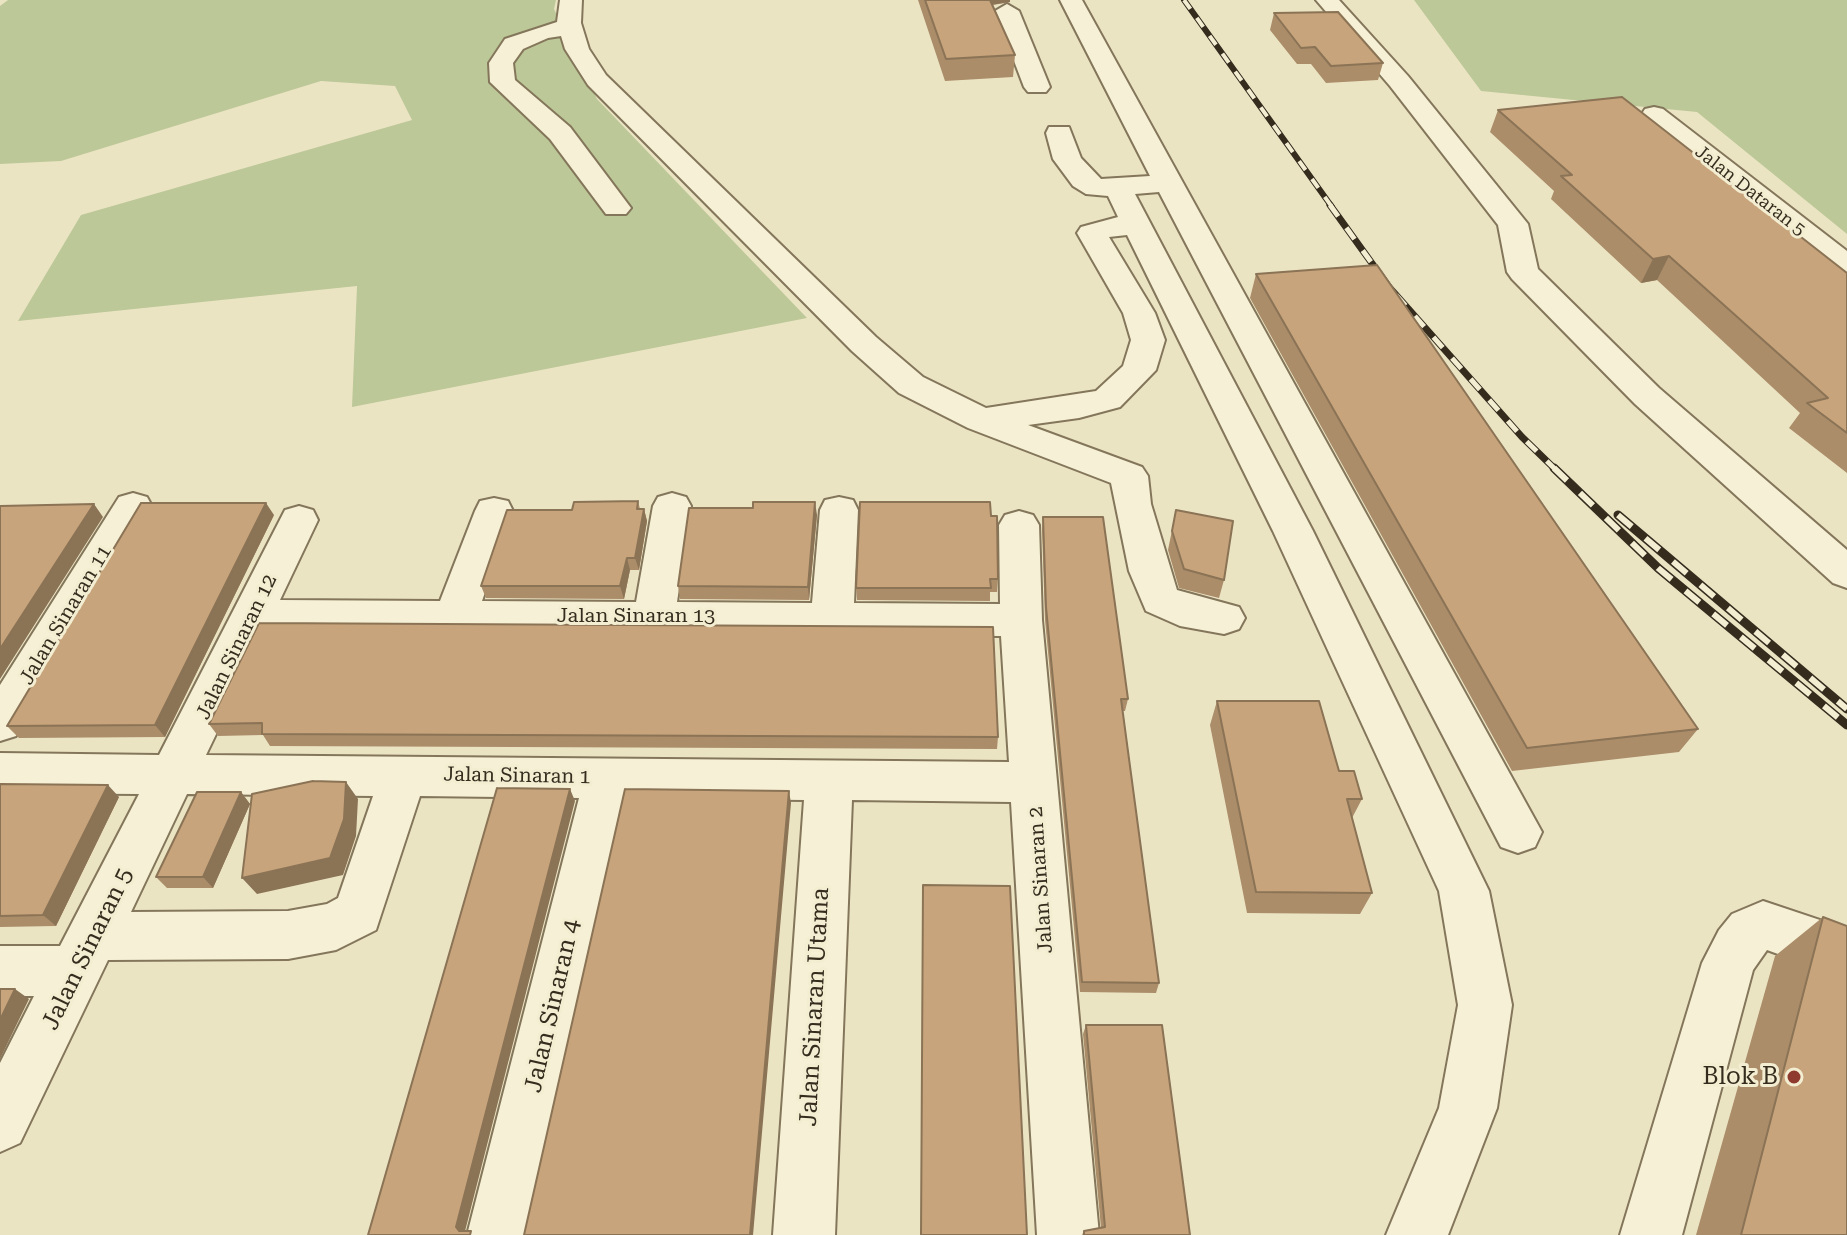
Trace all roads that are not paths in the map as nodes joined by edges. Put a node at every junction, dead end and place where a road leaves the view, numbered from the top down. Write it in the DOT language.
graph roads {
  1 [pos="1071,0"];
  2 [pos="1007,11"];
  3 [pos="1329,12"];
  4 [pos="571,14"];
  5 [pos="1037,87"];
  6 [pos="1654,115"];
  7 [pos="1059,133"];
  8 [pos="1168,183"];
  9 [pos="1127,205"];
  10 [pos="616,208"];
  11 [pos="1847,266"];
  12 [pos="980,420"];
  13 [pos="133,506"];
  14 [pos="672,506"];
  15 [pos="839,510"];
  16 [pos="494,511"];
  17 [pos="299,520"];
  18 [pos="1019,525"];
  19 [pos="1847,573"];
  20 [pos="252,616"];
  21 [pos="654,616"];
  22 [pos="832,616"];
  23 [pos="455,617"];
  24 [pos="1224,618"];
  25 [pos="1021,620"];
  26 [pos="0,723"];
  27 [pos="0,773"];
  28 [pos="174,774"];
  29 [pos="404,774"];
  30 [pos="608,777"];
  31 [pos="829,778"];
  32 [pos="1034,782"];
  33 [pos="1518,832"];
  34 [pos="87,954"];
  35 [pos="1847,954"];
  36 [pos="0,971"];
  37 [pos="0,1123"];
  38 [pos="498,1235"];
  39 [pos="804,1235"];
  40 [pos="1068,1235"];
  41 [pos="1417,1235"];
  42 [pos="1651,1235"];
  1 -- 8 [label="street"];
  2 -- 5 [label="street"];
  3 -- 19 [label="street"];
  4 -- 10 [label="street"];
  4 -- 12 [label="street"];
  6 -- 11 [label="street, Jalan Dataran 5"];
  7 -- 9 [label="street"];
  8 -- 9 [label="street"];
  8 -- 33 [label="street"];
  9 -- 12 [label="street"];
  9 -- 41 [label="street"];
  12 -- 24 [label="street"];
  13 -- 26 [label="street, Jalan Sinaran 11"];
  14 -- 21 [label="street"];
  15 -- 22 [label="street"];
  16 -- 23 [label="street"];
  17 -- 20 [label="street, Jalan Sinaran 12"];
  18 -- 25 [label="street, Jalan Sinaran 2"];
  20 -- 23 [label="street, Jalan Sinaran 13"];
  20 -- 28 [label="street, Jalan Sinaran 12"];
  21 -- 22 [label="street, Jalan Sinaran 13"];
  21 -- 23 [label="street, Jalan Sinaran 13"];
  22 -- 25 [label="street, Jalan Sinaran 13"];
  25 -- 32 [label="street, Jalan Sinaran 2"];
  27 -- 28 [label="street, Jalan Sinaran 1"];
  28 -- 29 [label="street, Jalan Sinaran 1"];
  28 -- 34 [label="street, Jalan Sinaran 5"];
  29 -- 30 [label="street, Jalan Sinaran 1"];
  29 -- 34 [label="street"];
  30 -- 31 [label="street, Jalan Sinaran 1"];
  30 -- 38 [label="street, Jalan Sinaran 4"];
  31 -- 32 [label="street, Jalan Sinaran 1"];
  31 -- 39 [label="street, Jalan Sinaran Utama"];
  32 -- 40 [label="street, Jalan Sinaran 2"];
  34 -- 36 [label="street"];
  34 -- 37 [label="street, Jalan Sinaran 5"];
  35 -- 42 [label="street"];
}
